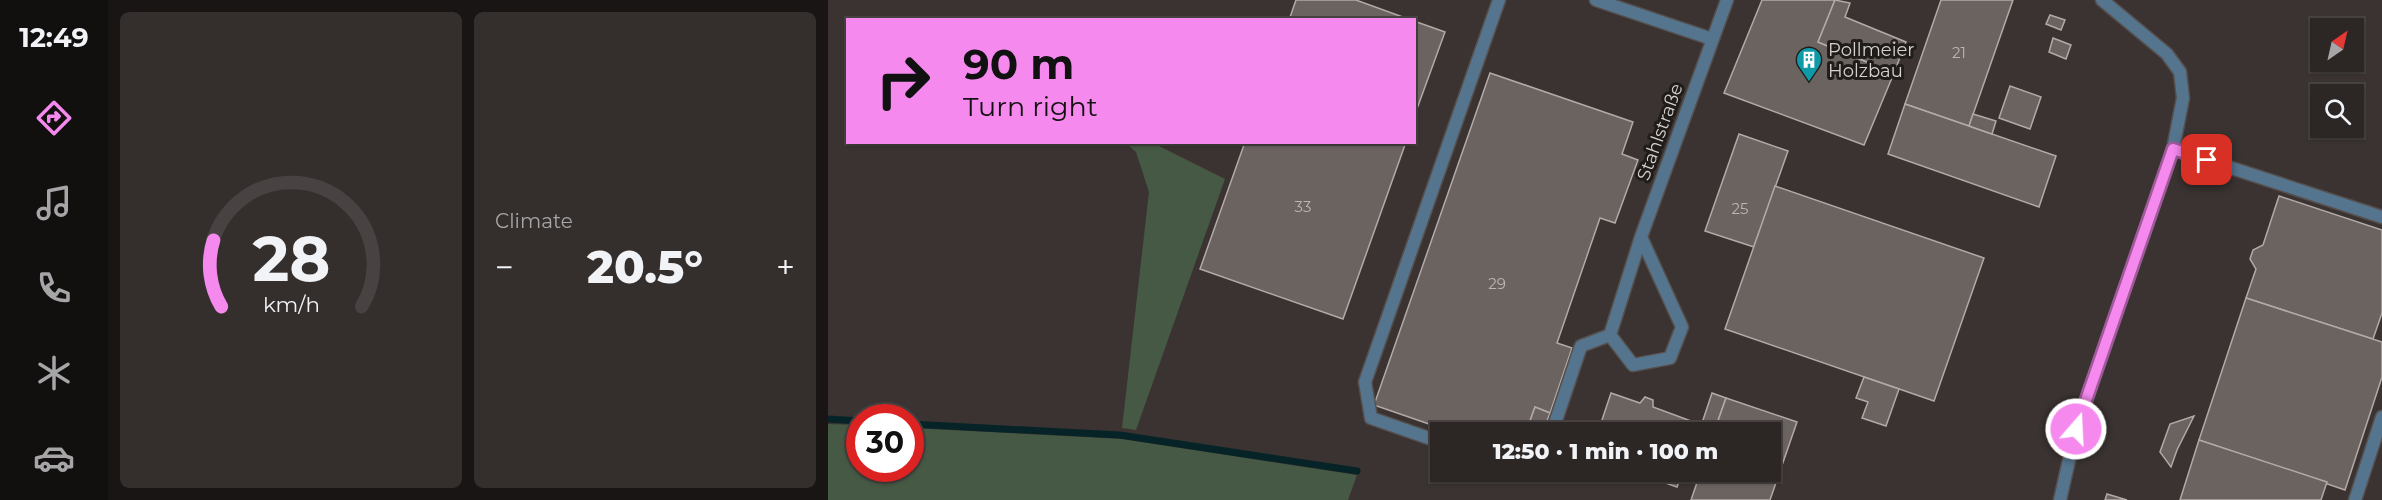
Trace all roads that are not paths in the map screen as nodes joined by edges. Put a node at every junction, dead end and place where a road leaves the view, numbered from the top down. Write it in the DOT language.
graph roads {
  1 [pos="1499,0"];
  2 [pos="1596,0"];
  3 [pos="1726,0"];
  4 [pos="2102,0"];
  5 [pos="1712,39"];
  6 [pos="2173,149"];
  7 [pos="2382,217"];
  8 [pos="1641,237"];
  9 [pos="1610,335"];
  10 [pos="2382,417"];
  11 [pos="1555,422"];
  12 [pos="1430,439"];
  13 [pos="2060,500"];
  14 [pos="2355,500"];
  1 -- 12 [label="street"];
  2 -- 5 [label="street"];
  3 -- 5 [label="street, Stahlstraße"];
  4 -- 6 [label="street"];
  5 -- 8 [label="street, Stahlstraße"];
  6 -- 7 [label="street"];
  6 -- 13 [label="street"];
  8 -- 9 [label="street, Stahlstraße"];
  8 -- 9 [label="street"];
  9 -- 11 [label="street"];
  10 -- 14 [label="street"];
}
